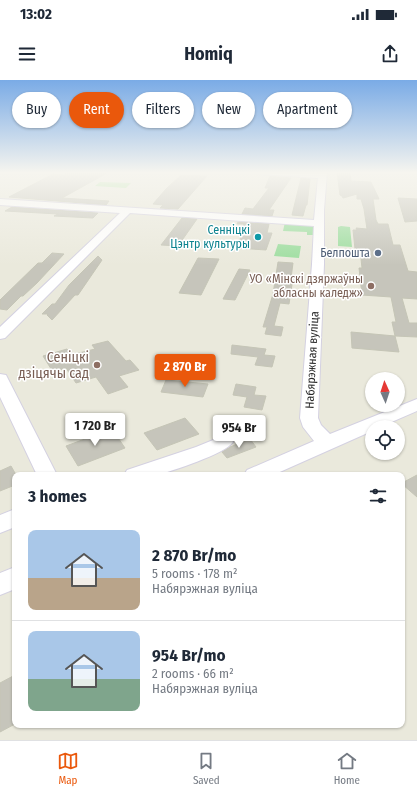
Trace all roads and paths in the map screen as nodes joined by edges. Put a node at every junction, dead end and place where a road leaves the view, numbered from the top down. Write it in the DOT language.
graph roads {
  1 [pos="11,203"];
  2 [pos="321,203"];
  3 [pos="126,211"];
  4 [pos="319,223"];
  5 [pos="0,335"];
  6 [pos="0,379"];
  7 [pos="417,404"];
  8 [pos="223,442"];
  9 [pos="327,443"];
  10 [pos="46,472"];
  11 [pos="143,472"];
  12 [pos="261,472"];
  13 [pos="12,519"];
  14 [pos="0,524"];
  15 [pos="12,579"];
  16 [pos="0,584"];
  1 -- 3 [label="street"];
  2 -- 4 [label="street, Набярэжная вуліца"];
  3 -- 4 [label="street"];
  3 -- 5 [label="street"];
  4 -- 9 [label="street, Набярэжная вуліца"];
  6 -- 10 [label="street"];
  7 -- 9 [label="street"];
  8 -- 11 [label="street"];
  9 -- 12 [label="street"];
  13 -- 14 [label="street"];
  15 -- 16 [label="street"];
}
